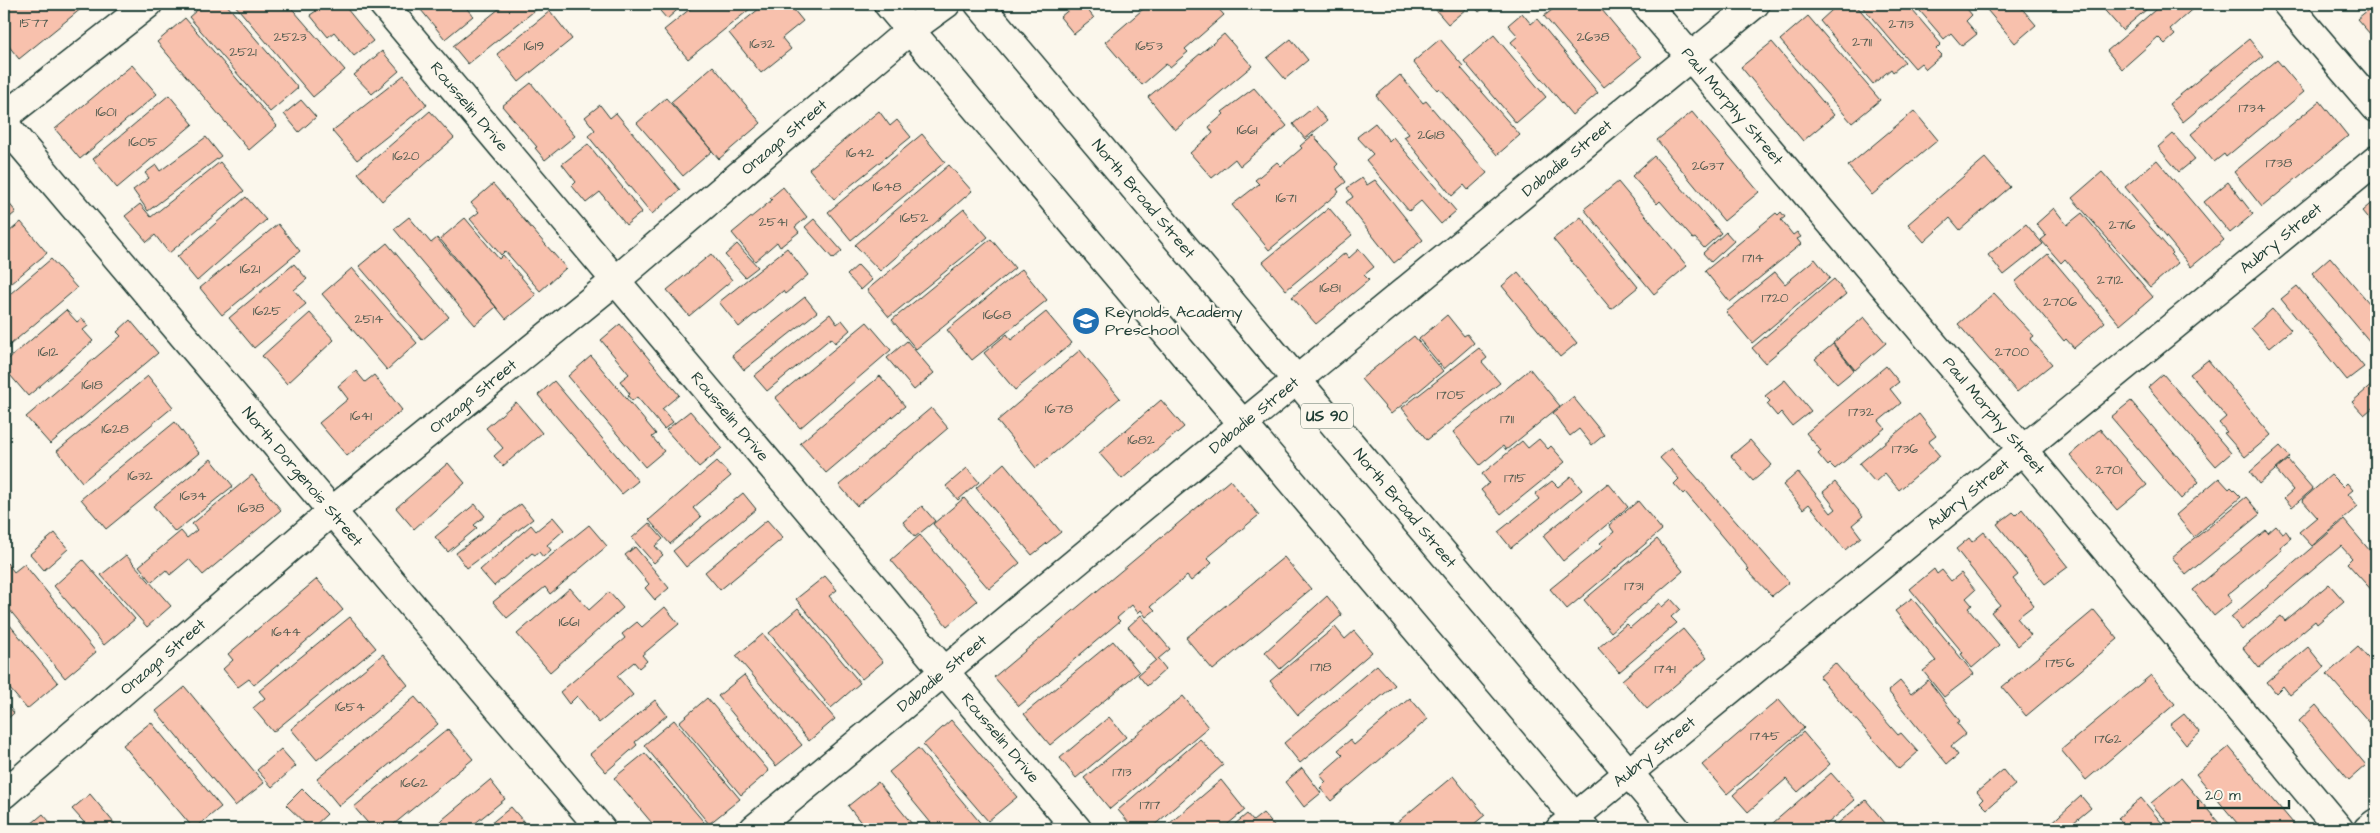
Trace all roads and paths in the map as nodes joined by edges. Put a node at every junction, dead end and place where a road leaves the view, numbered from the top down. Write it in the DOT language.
graph roads {
  1 [pos="148,4"];
  2 [pos="383,4"];
  3 [pos="888,4"];
  4 [pos="946,4"];
  5 [pos="979,4"];
  6 [pos="1646,4"];
  7 [pos="1755,4"];
  8 [pos="2287,4"];
  9 [pos="910,30"];
  10 [pos="1692,58"];
  11 [pos="2376,108"];
  12 [pos="4,117"];
  13 [pos="4,124"];
  14 [pos="2376,160"];
  15 [pos="615,281"];
  16 [pos="1297,381"];
  17 [pos="1243,424"];
  18 [pos="2022,448"];
  19 [pos="332,511"];
  20 [pos="945,672"];
  21 [pos="1629,773"];
  22 [pos="4,794"];
  23 [pos="2376,823"];
  24 [pos="1573,825"];
  25 [pos="601,829"];
  26 [pos="754,829"];
  27 [pos="1077,829"];
  28 [pos="1676,829"];
  29 [pos="2339,829"];
  30 [pos="2368,829"];
  1 -- 12 [label="street"];
  2 -- 15 [label="street, Rousselin Drive"];
  3 -- 9 [label="street"];
  4 -- 9 [label="street, Onzaga Street"];
  5 -- 16 [label="street, North Broad Street / US 90"];
  6 -- 10 [label="street, Paul Morphy Street"];
  7 -- 10 [label="street, Dabadie Street"];
  8 -- 11 [label="street"];
  9 -- 15 [label="street, Onzaga Street"];
  9 -- 17 [label="street"];
  10 -- 16 [label="street, Dabadie Street"];
  10 -- 18 [label="street, Paul Morphy Street"];
  13 -- 19 [label="street, North Dorgenois Street"];
  14 -- 18 [label="street, Aubry Street"];
  15 -- 19 [label="street, Onzaga Street"];
  15 -- 20 [label="street, Rousselin Drive"];
  16 -- 17 [label="street, Dabadie Street"];
  16 -- 21 [label="street, North Broad Street / US 90"];
  17 -- 20 [label="street, Dabadie Street"];
  17 -- 24 [label="street"];
  18 -- 21 [label="street, Aubry Street"];
  18 -- 29 [label="street, Paul Morphy Street"];
  19 -- 22 [label="street, Onzaga Street"];
  19 -- 25 [label="street, North Dorgenois Street"];
  20 -- 26 [label="street, Dabadie Street"];
  20 -- 27 [label="street, Rousselin Drive"];
  21 -- 24 [label="street, Aubry Street"];
  21 -- 28 [label="street, North Broad Street / US 90"];
  23 -- 30 [label="street"];
}
